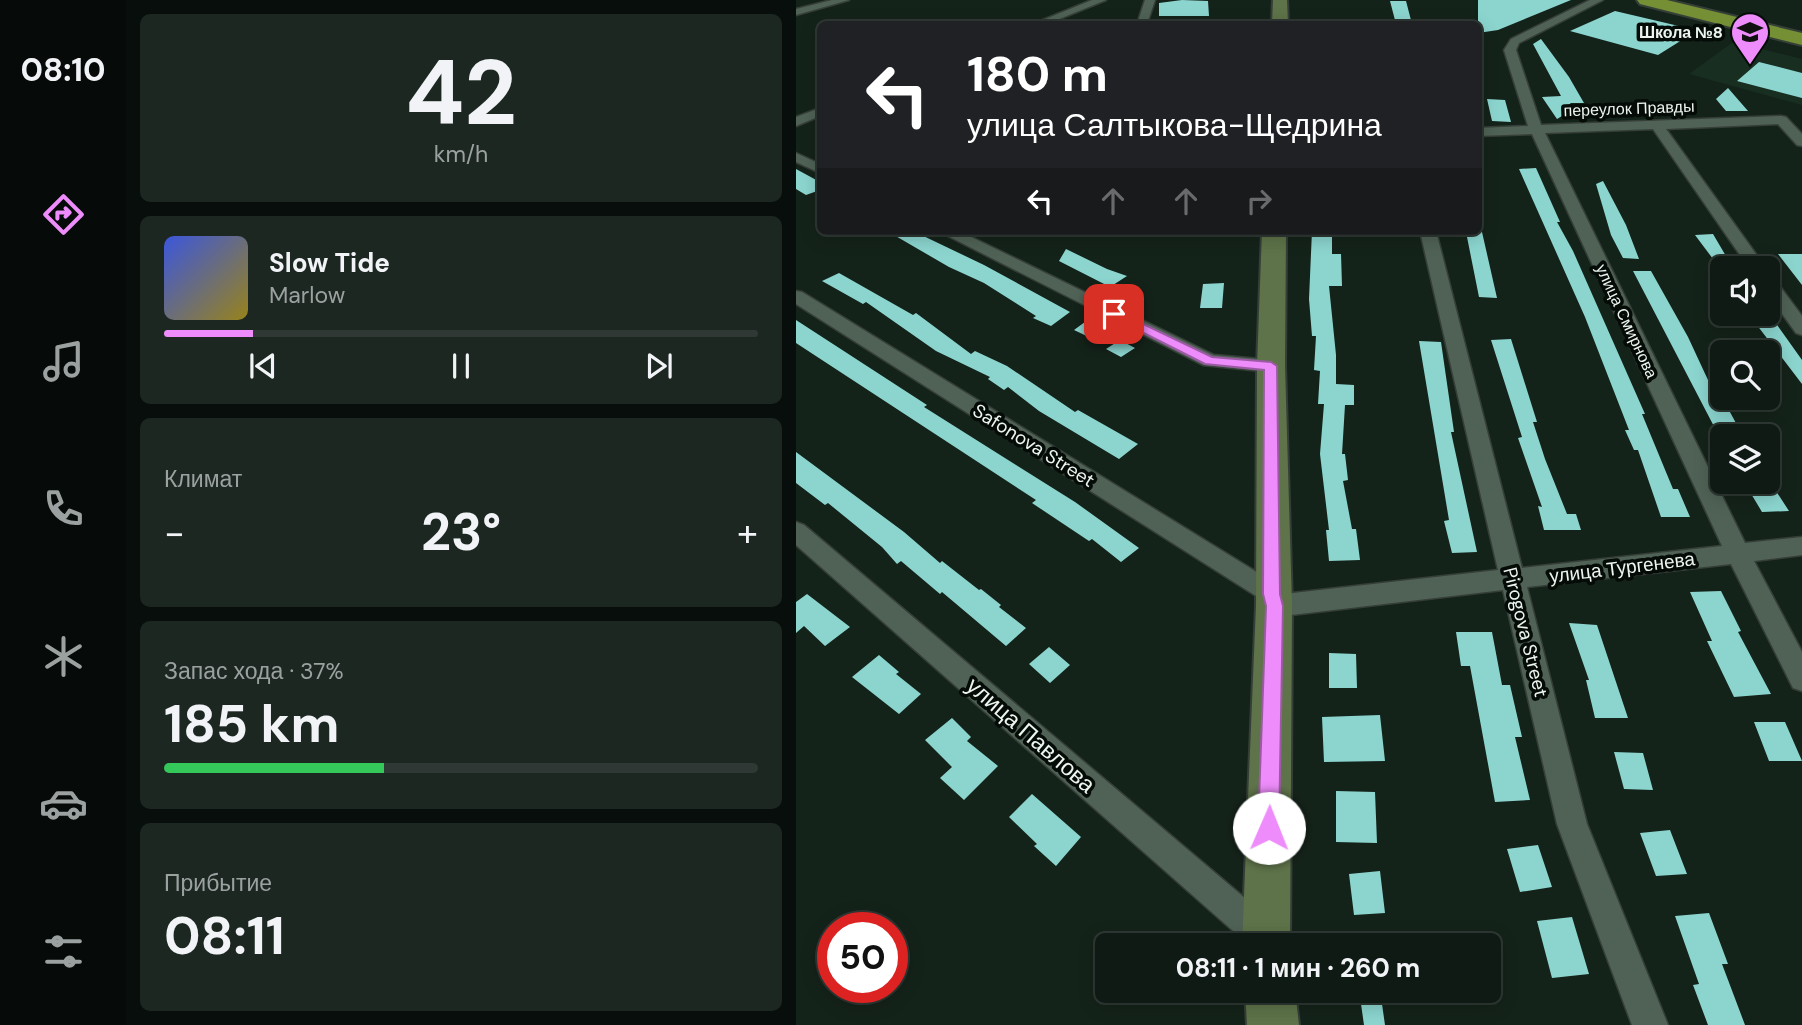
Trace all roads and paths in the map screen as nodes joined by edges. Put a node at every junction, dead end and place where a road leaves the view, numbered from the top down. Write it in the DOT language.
graph roads {
  1 [pos="844,0"];
  2 [pos="1101,0"];
  3 [pos="1150,0"];
  4 [pos="1280,0"];
  5 [pos="1598,0"];
  6 [pos="1646,0"];
  7 [pos="796,12"];
  8 [pos="1046,21"];
  9 [pos="1143,21"];
  10 [pos="1280,21"];
  11 [pos="1802,39"];
  12 [pos="817,113"];
  13 [pos="796,122"];
  14 [pos="1656,125"];
  15 [pos="1536,130"];
  16 [pos="1482,132"];
  17 [pos="1802,142"];
  18 [pos="796,157"];
  19 [pos="817,168"];
  20 [pos="954,235"];
  21 [pos="1274,235"];
  22 [pos="1429,235"];
  23 [pos="1749,256"];
  24 [pos="796,296"];
  25 [pos="1780,299"];
  26 [pos="1802,329"];
  27 [pos="1271,366"];
  28 [pos="796,531"];
  29 [pos="1802,546"];
  30 [pos="1738,554"];
  31 [pos="1513,580"];
  32 [pos="1273,600"];
  33 [pos="1802,679"];
  34 [pos="1256,933"];
  35 [pos="1266,933"];
  36 [pos="1271,1003"];
  37 [pos="1273,1025"];
  38 [pos="1650,1025"];
  1 -- 7 [label="street"];
  2 -- 8 [label="street"];
  3 -- 9 [label="street"];
  4 -- 10 [label="main road"];
  5 -- 15 [label="street, улица Смирнова"];
  6 -- 11 [label="highway"];
  12 -- 13 [label="street"];
  14 -- 15 [label="street, переулок Правды"];
  14 -- 17 [label="street, переулок Правды"];
  14 -- 23 [label="street"];
  15 -- 16 [label="street, переулок Правды"];
  15 -- 30 [label="street, улица Смирнова"];
  18 -- 19 [label="street"];
  20 -- 27 [label="street"];
  21 -- 27 [label="main road"];
  22 -- 31 [label="street, Pirogova Street"];
  24 -- 32 [label="street, Safonova Street"];
  25 -- 26 [label="street"];
  27 -- 32 [label="main road"];
  28 -- 34 [label="street, улица Павлова"];
  29 -- 30 [label="street, улица Тургенева"];
  30 -- 31 [label="street, улица Тургенева"];
  30 -- 33 [label="street, улица Смирнова"];
  31 -- 32 [label="street, улица Тургенева"];
  31 -- 38 [label="street, Pirogova Street"];
  32 -- 35 [label="main road"];
  36 -- 37 [label="main road"];
}
